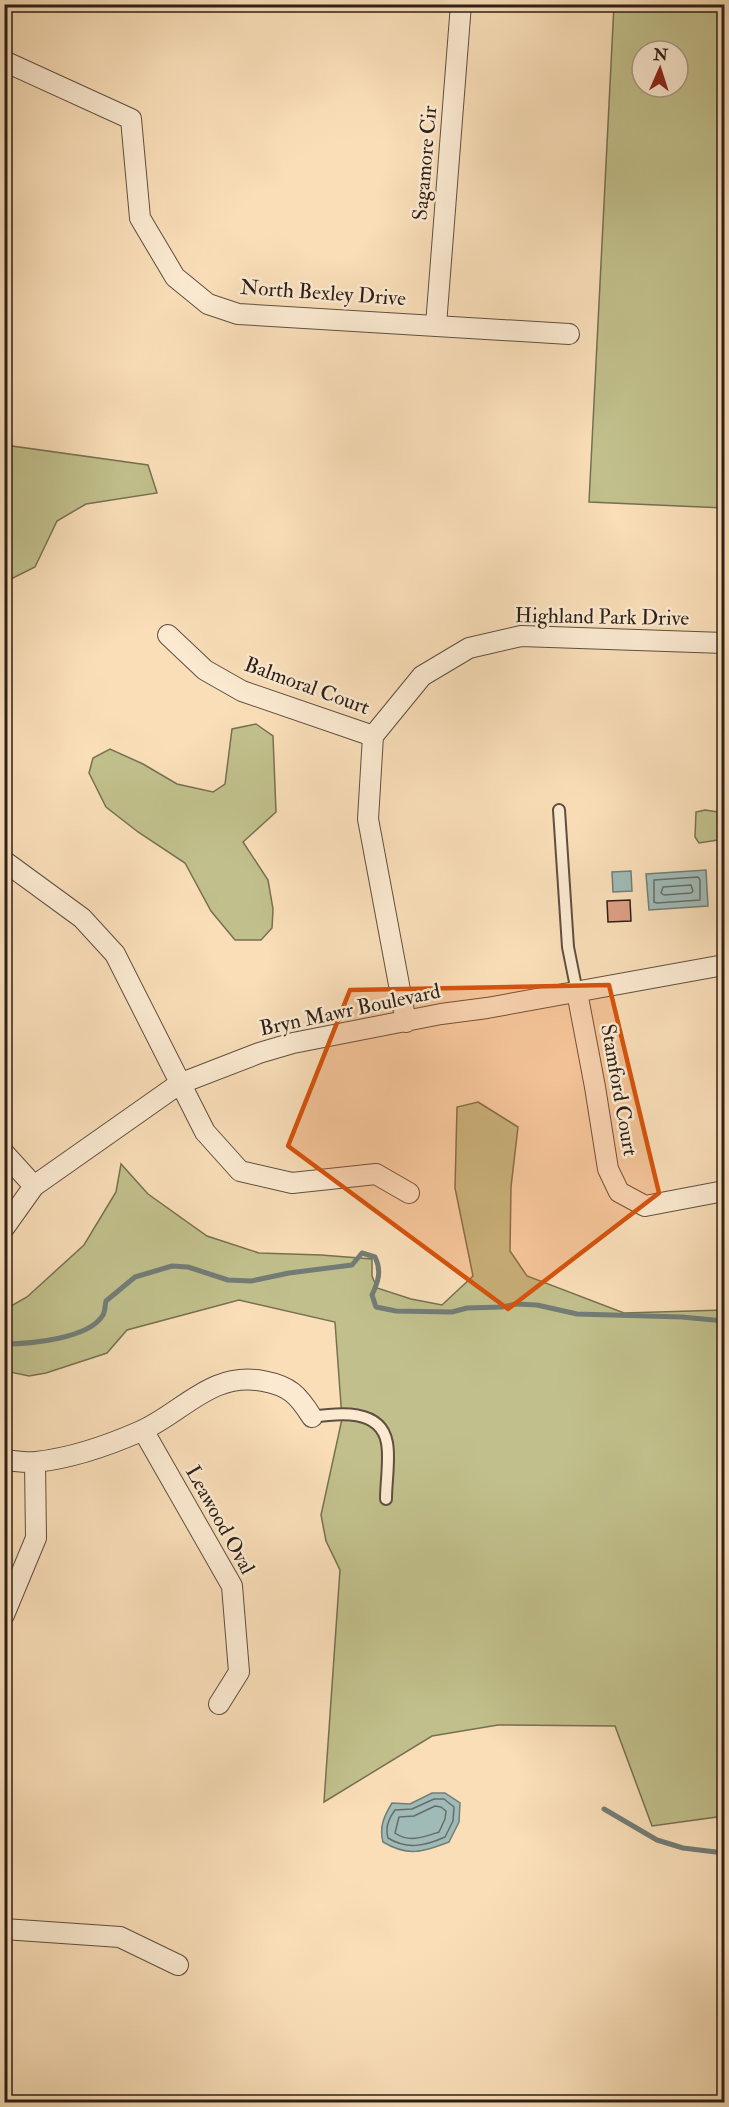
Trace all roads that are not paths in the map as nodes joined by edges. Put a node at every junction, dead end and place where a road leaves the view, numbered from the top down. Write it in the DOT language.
graph roads {
  1 [pos="461,4"];
  2 [pos="4,61"];
  3 [pos="436,325"];
  4 [pos="569,334"];
  5 [pos="168,635"];
  6 [pos="724,643"];
  7 [pos="373,736"];
  8 [pos="559,810"];
  9 [pos="4,861"];
  10 [pos="724,965"];
  11 [pos="577,992"];
  12 [pos="406,1022"];
  13 [pos="179,1084"];
  14 [pos="4,1153"];
  15 [pos="34,1186"];
  16 [pos="724,1191"];
  17 [pos="409,1193"];
  18 [pos="4,1228"];
  19 [pos="312,1417"];
  20 [pos="143,1430"];
  21 [pos="4,1460"];
  22 [pos="35,1462"];
  23 [pos="386,1499"];
  24 [pos="4,1615"];
  25 [pos="219,1704"];
  26 [pos="4,1929"];
  27 [pos="178,1965"];
  1 -- 3 [label="street, Sagamore Cir"];
  2 -- 3 [label="street, North Bexley Drive"];
  3 -- 4 [label="street, North Bexley Drive"];
  5 -- 7 [label="street, Balmoral Court"];
  6 -- 7 [label="street, Highland Park Drive"];
  7 -- 12 [label="street"];
  8 -- 11 [label="lane"];
  9 -- 13 [label="street"];
  10 -- 11 [label="street, Bryn Mawr Boulevard"];
  11 -- 12 [label="street, Bryn Mawr Boulevard"];
  11 -- 16 [label="street, Stamford Court"];
  12 -- 13 [label="street, Bryn Mawr Boulevard"];
  13 -- 15 [label="street, Bryn Mawr Boulevard"];
  13 -- 17 [label="street"];
  14 -- 15 [label="street"];
  15 -- 18 [label="street, Bryn Mawr Boulevard"];
  19 -- 20 [label="street"];
  19 -- 23 [label="lane"];
  20 -- 22 [label="street"];
  20 -- 25 [label="street, Leawood Oval"];
  21 -- 22 [label="street"];
  22 -- 24 [label="street"];
  26 -- 27 [label="street"];
}
